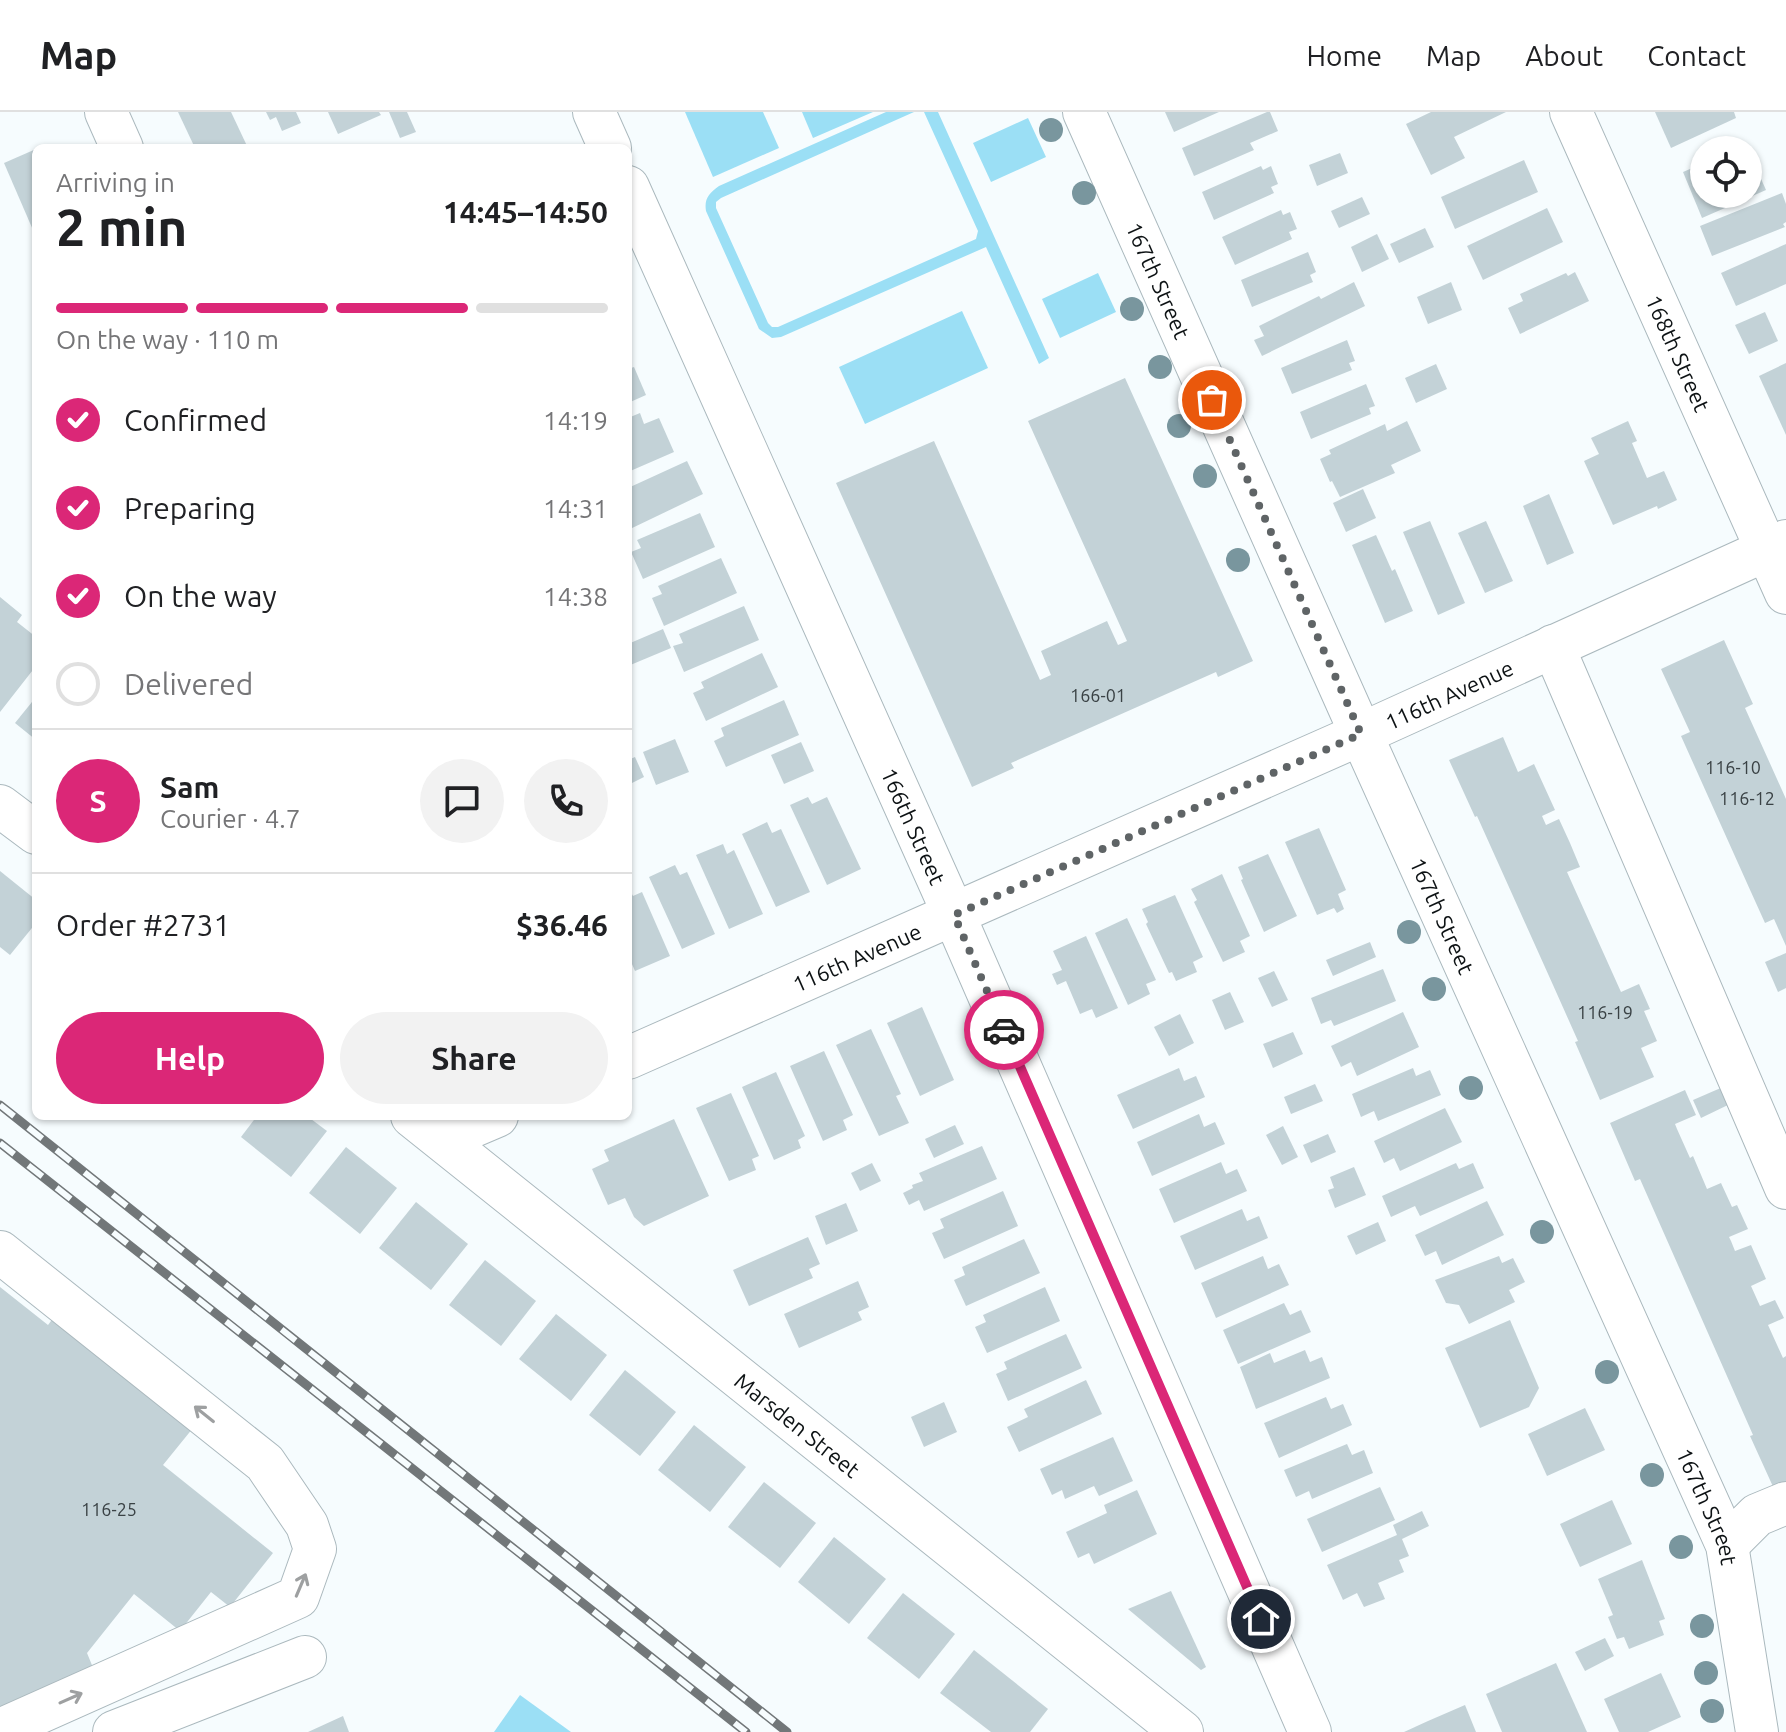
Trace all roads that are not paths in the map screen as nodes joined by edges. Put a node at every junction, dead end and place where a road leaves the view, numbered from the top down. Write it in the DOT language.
graph roads {
  1 [pos="106,112"];
  2 [pos="594,112"];
  3 [pos="1084,112"];
  4 [pos="1571,112"];
  5 [pos="120,144"];
  6 [pos="608,144"];
  7 [pos="632,196"];
  8 [pos="1776,545"];
  9 [pos="1786,593"];
  10 [pos="1553,646"];
  11 [pos="1361,734"];
  12 [pos="0,806"];
  13 [pos="32,830"];
  14 [pos="954,915"];
  15 [pos="632,1056"];
  16 [pos="474,1120"];
  17 [pos="428,1128"];
  18 [pos="1786,1188"];
  19 [pos="0,1252"];
  20 [pos="1786,1503"];
  21 [pos="1727,1545"];
  22 [pos="305,1657"];
  23 [pos="0,1730"];
  24 [pos="114,1732"];
  25 [pos="1182,1732"];
  26 [pos="1310,1732"];
  27 [pos="1757,1732"];
  1 -- 5 [label="street"];
  2 -- 6 [label="street"];
  3 -- 11 [label="street, 167th Street"];
  4 -- 8 [label="street, 168th Street"];
  7 -- 14 [label="street, 166th Street"];
  8 -- 9 [label="street, 168th Street"];
  8 -- 10 [label="street, 116th Avenue"];
  10 -- 11 [label="street, 116th Avenue"];
  10 -- 18 [label="street"];
  11 -- 14 [label="street, 116th Avenue"];
  11 -- 21 [label="street, 167th Street"];
  12 -- 13 [label="street"];
  14 -- 15 [label="street, 116th Avenue"];
  14 -- 26 [label="street, 166th Street"];
  16 -- 17 [label="street"];
  17 -- 25 [label="street, Marsden Street"];
  23 -- 19 [label="street, one-way"];
  20 -- 21 [label="street"];
  21 -- 27 [label="street, 167th Street"];
  22 -- 24 [label="street"];
}
